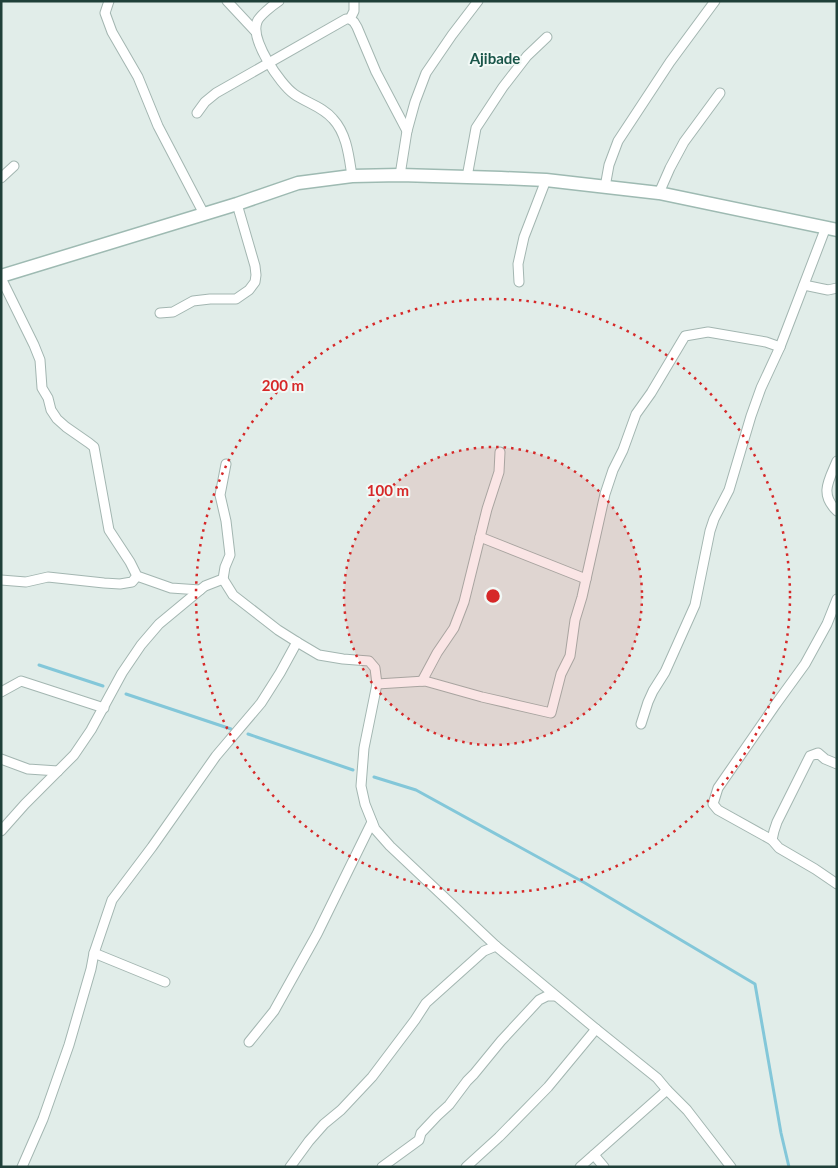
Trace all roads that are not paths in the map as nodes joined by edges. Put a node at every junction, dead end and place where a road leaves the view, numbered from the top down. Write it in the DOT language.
graph roads {
  1 [pos="109,1"];
  2 [pos="227,1"];
  3 [pos="279,1"];
  4 [pos="354,1"];
  5 [pos="478,1"];
  6 [pos="716,1"];
  7 [pos="350,19"];
  8 [pos="255,31"];
  9 [pos="547,37"];
  10 [pos="270,63"];
  11 [pos="720,93"];
  12 [pos="197,113"];
  13 [pos="407,131"];
  14 [pos="14,166"];
  15 [pos="400,175"];
  16 [pos="352,176"];
  17 [pos="467,177"];
  18 [pos="1,178"];
  19 [pos="546,180"];
  20 [pos="604,187"];
  21 [pos="659,193"];
  22 [pos="237,204"];
  23 [pos="204,214"];
  24 [pos="832,229"];
  25 [pos="1,277"];
  26 [pos="519,282"];
  27 [pos="804,285"];
  28 [pos="837,288"];
  29 [pos="160,313"];
  30 [pos="780,347"];
  31 [pos="500,452"];
  32 [pos="837,461"];
  33 [pos="226,464"];
  34 [pos="837,511"];
  35 [pos="480,537"];
  36 [pos="137,576"];
  37 [pos="223,579"];
  38 [pos="586,579"];
  39 [pos="1,580"];
  40 [pos="200,590"];
  41 [pos="837,598"];
  42 [pos="296,642"];
  43 [pos="422,681"];
  44 [pos="377,684"];
  45 [pos="1,692"];
  46 [pos="104,708"];
  47 [pos="642,724"];
  48 [pos="1,759"];
  49 [pos="837,764"];
  50 [pos="58,771"];
  51 [pos="372,822"];
  52 [pos="1,831"];
  53 [pos="772,840"];
  54 [pos="837,884"];
  55 [pos="496,946"];
  56 [pos="94,953"];
  57 [pos="165,982"];
  58 [pos="555,996"];
  59 [pos="596,1029"];
  60 [pos="249,1042"];
  61 [pos="667,1090"];
  62 [pos="594,1155"];
  63 [pos="728,1164"];
  64 [pos="22,1167"];
  65 [pos="290,1167"];
  66 [pos="382,1167"];
  67 [pos="466,1167"];
  68 [pos="580,1167"];
  69 [pos="604,1167"];
  70 [pos="717,1167"];
  1 -- 23 [label="street"];
  2 -- 8 [label="street"];
  3 -- 8 [label="street"];
  4 -- 7 [label="street"];
  5 -- 13 [label="street"];
  6 -- 20 [label="street"];
  7 -- 10 [label="street"];
  7 -- 13 [label="street"];
  8 -- 10 [label="street"];
  9 -- 17 [label="street"];
  10 -- 12 [label="street"];
  10 -- 16 [label="street"];
  11 -- 21 [label="street"];
  13 -- 15 [label="street"];
  14 -- 18 [label="street"];
  15 -- 16 [label="main road"];
  15 -- 17 [label="main road"];
  16 -- 22 [label="main road"];
  17 -- 19 [label="main road"];
  19 -- 20 [label="main road"];
  19 -- 26 [label="street"];
  20 -- 21 [label="main road"];
  21 -- 24 [label="main road"];
  22 -- 23 [label="main road"];
  22 -- 29 [label="street"];
  23 -- 25 [label="main road"];
  24 -- 27 [label="street"];
  25 -- 36 [label="street"];
  27 -- 28 [label="street"];
  27 -- 30 [label="street"];
  30 -- 38 [label="street"];
  30 -- 47 [label="street"];
  31 -- 35 [label="street"];
  32 -- 34 [label="street"];
  33 -- 37 [label="street"];
  35 -- 38 [label="street"];
  35 -- 43 [label="street"];
  36 -- 39 [label="street"];
  36 -- 40 [label="street"];
  37 -- 40 [label="street"];
  37 -- 42 [label="street"];
  38 -- 43 [label="street"];
  40 -- 46 [label="street"];
  41 -- 53 [label="street"];
  42 -- 44 [label="street"];
  42 -- 56 [label="street"];
  43 -- 44 [label="street"];
  44 -- 51 [label="street"];
  45 -- 46 [label="street"];
  46 -- 50 [label="street"];
  48 -- 50 [label="street"];
  49 -- 53 [label="street"];
  50 -- 52 [label="street"];
  51 -- 55 [label="street"];
  51 -- 60 [label="street"];
  53 -- 54 [label="street"];
  55 -- 58 [label="street"];
  55 -- 65 [label="street"];
  56 -- 57 [label="street"];
  56 -- 64 [label="street"];
  58 -- 59 [label="street"];
  58 -- 66 [label="street"];
  59 -- 61 [label="street"];
  59 -- 67 [label="street"];
  61 -- 62 [label="street"];
  61 -- 63 [label="street"];
  62 -- 68 [label="street"];
  62 -- 69 [label="street"];
  63 -- 70 [label="street"];
}
